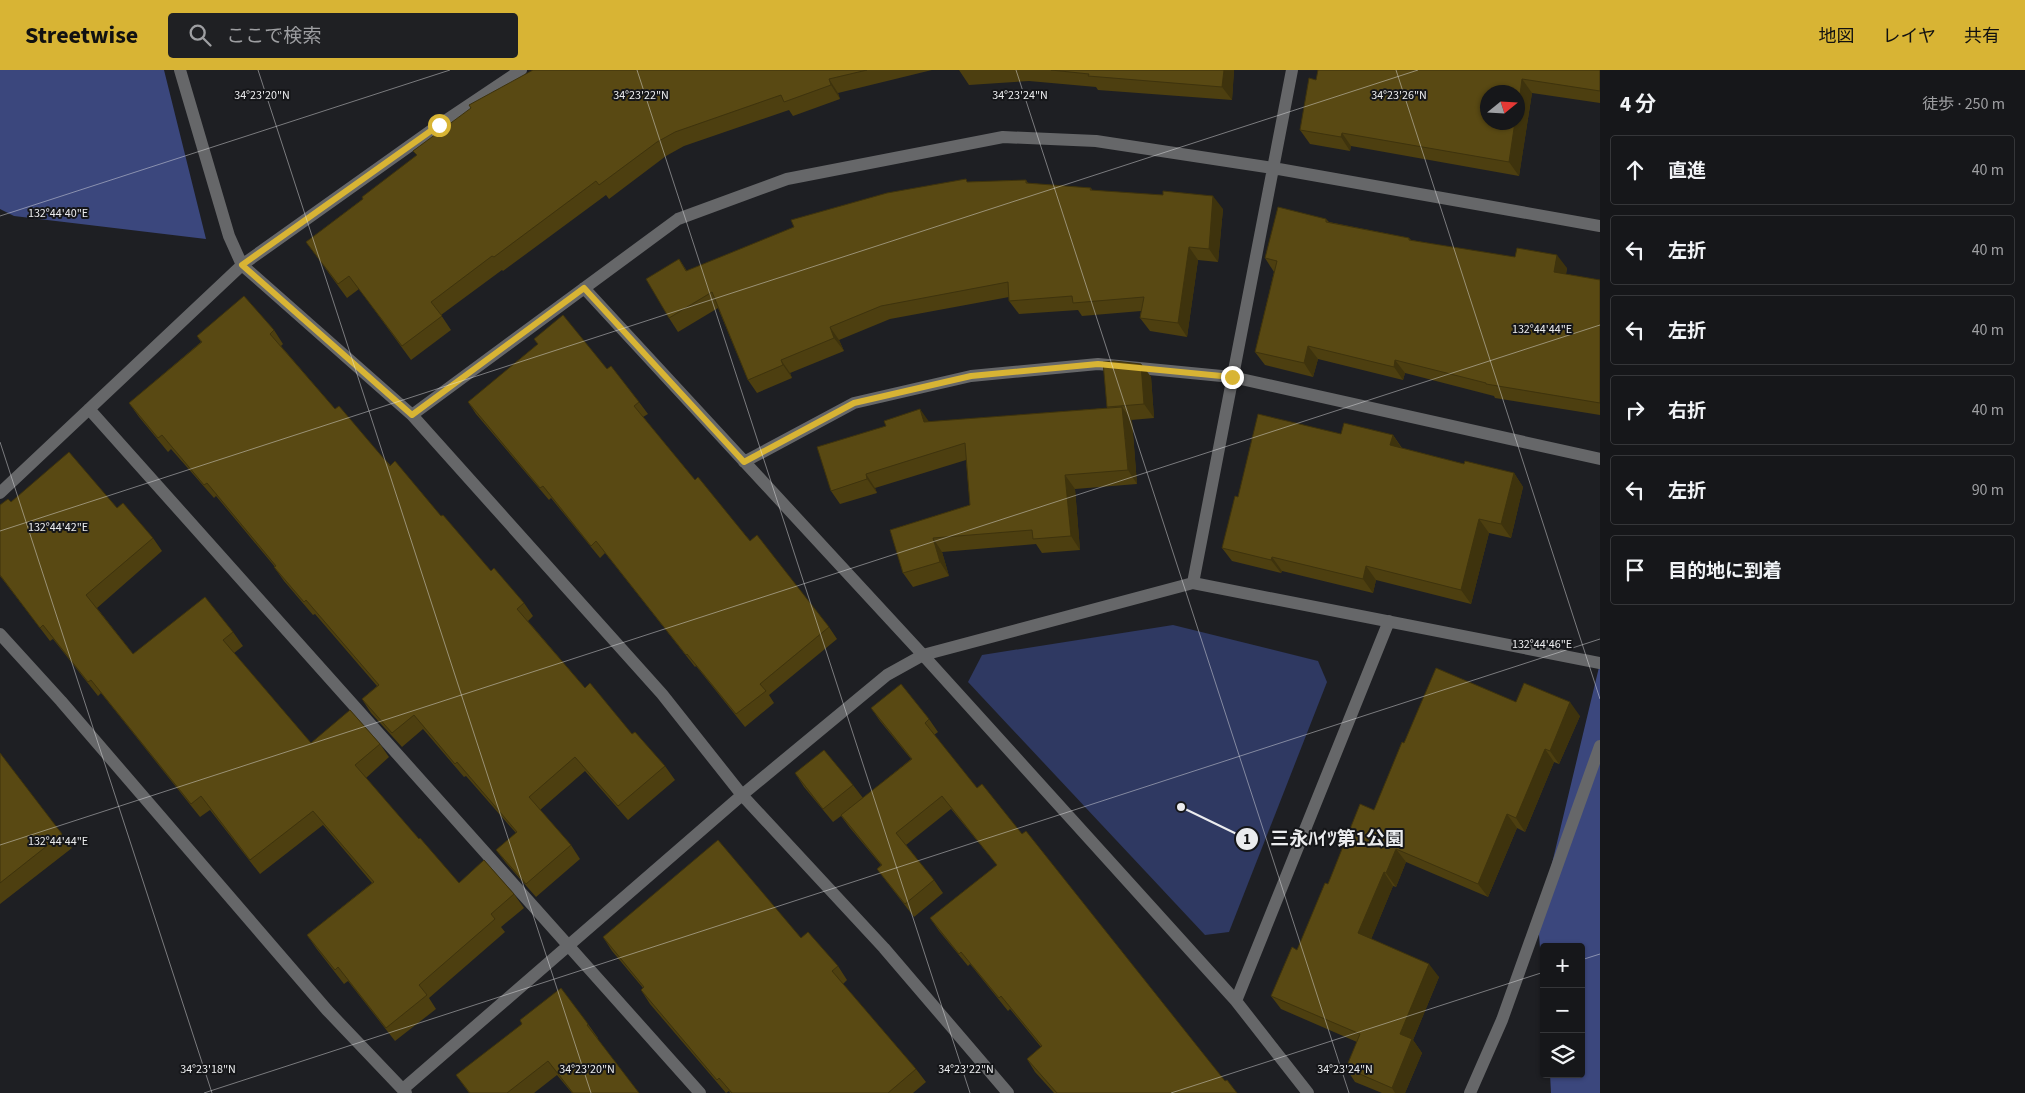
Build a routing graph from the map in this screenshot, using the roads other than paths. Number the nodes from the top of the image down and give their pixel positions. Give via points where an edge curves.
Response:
1 (180, 70) edge
2 (522, 70) edge
3 (1292, 70) edge
4 (1273, 168) junction
5 (1600, 226) edge
6 (242, 265) junction
7 (584, 288) junction
8 (1232, 377) junction
9 (89, 409) junction
10 (412, 415) junction
11 (1600, 459) edge
12 (744, 462) junction
13 (0, 493) edge
14 (1193, 583) junction
15 (1389, 621) junction
16 (0, 634) edge
17 (923, 655) junction
18 (1600, 663) edge
19 (1600, 746) edge
20 (742, 795) junction
21 (569, 945) junction
22 (1236, 1001) junction
23 (405, 1091) edge
24 (700, 1093) edge
25 (1008, 1093) edge
26 (1308, 1093) edge
27 (1470, 1093) edge

1 - 6 street via 229,236
2 - 6 street
3 - 4 street
4 - 5 street
4 - 7 street via 1096,140 1003,137 786,180 678,219
4 - 8 street
6 - 9 street
6 - 10 street
7 - 10 street
7 - 12 street
8 - 11 street
8 - 12 street via 1098,364 971,376 854,403
8 - 14 street
9 - 13 street
9 - 21 street
10 - 20 street via 662,694
12 - 17 street
14 - 15 street
14 - 17 street
15 - 18 street
15 - 22 street
16 - 23 street via 327,1010
17 - 20 street via 887,675
17 - 22 street
19 - 27 street via 1502,1020
20 - 21 street
20 - 25 street via 884,948
21 - 23 street
21 - 24 street
22 - 26 street

